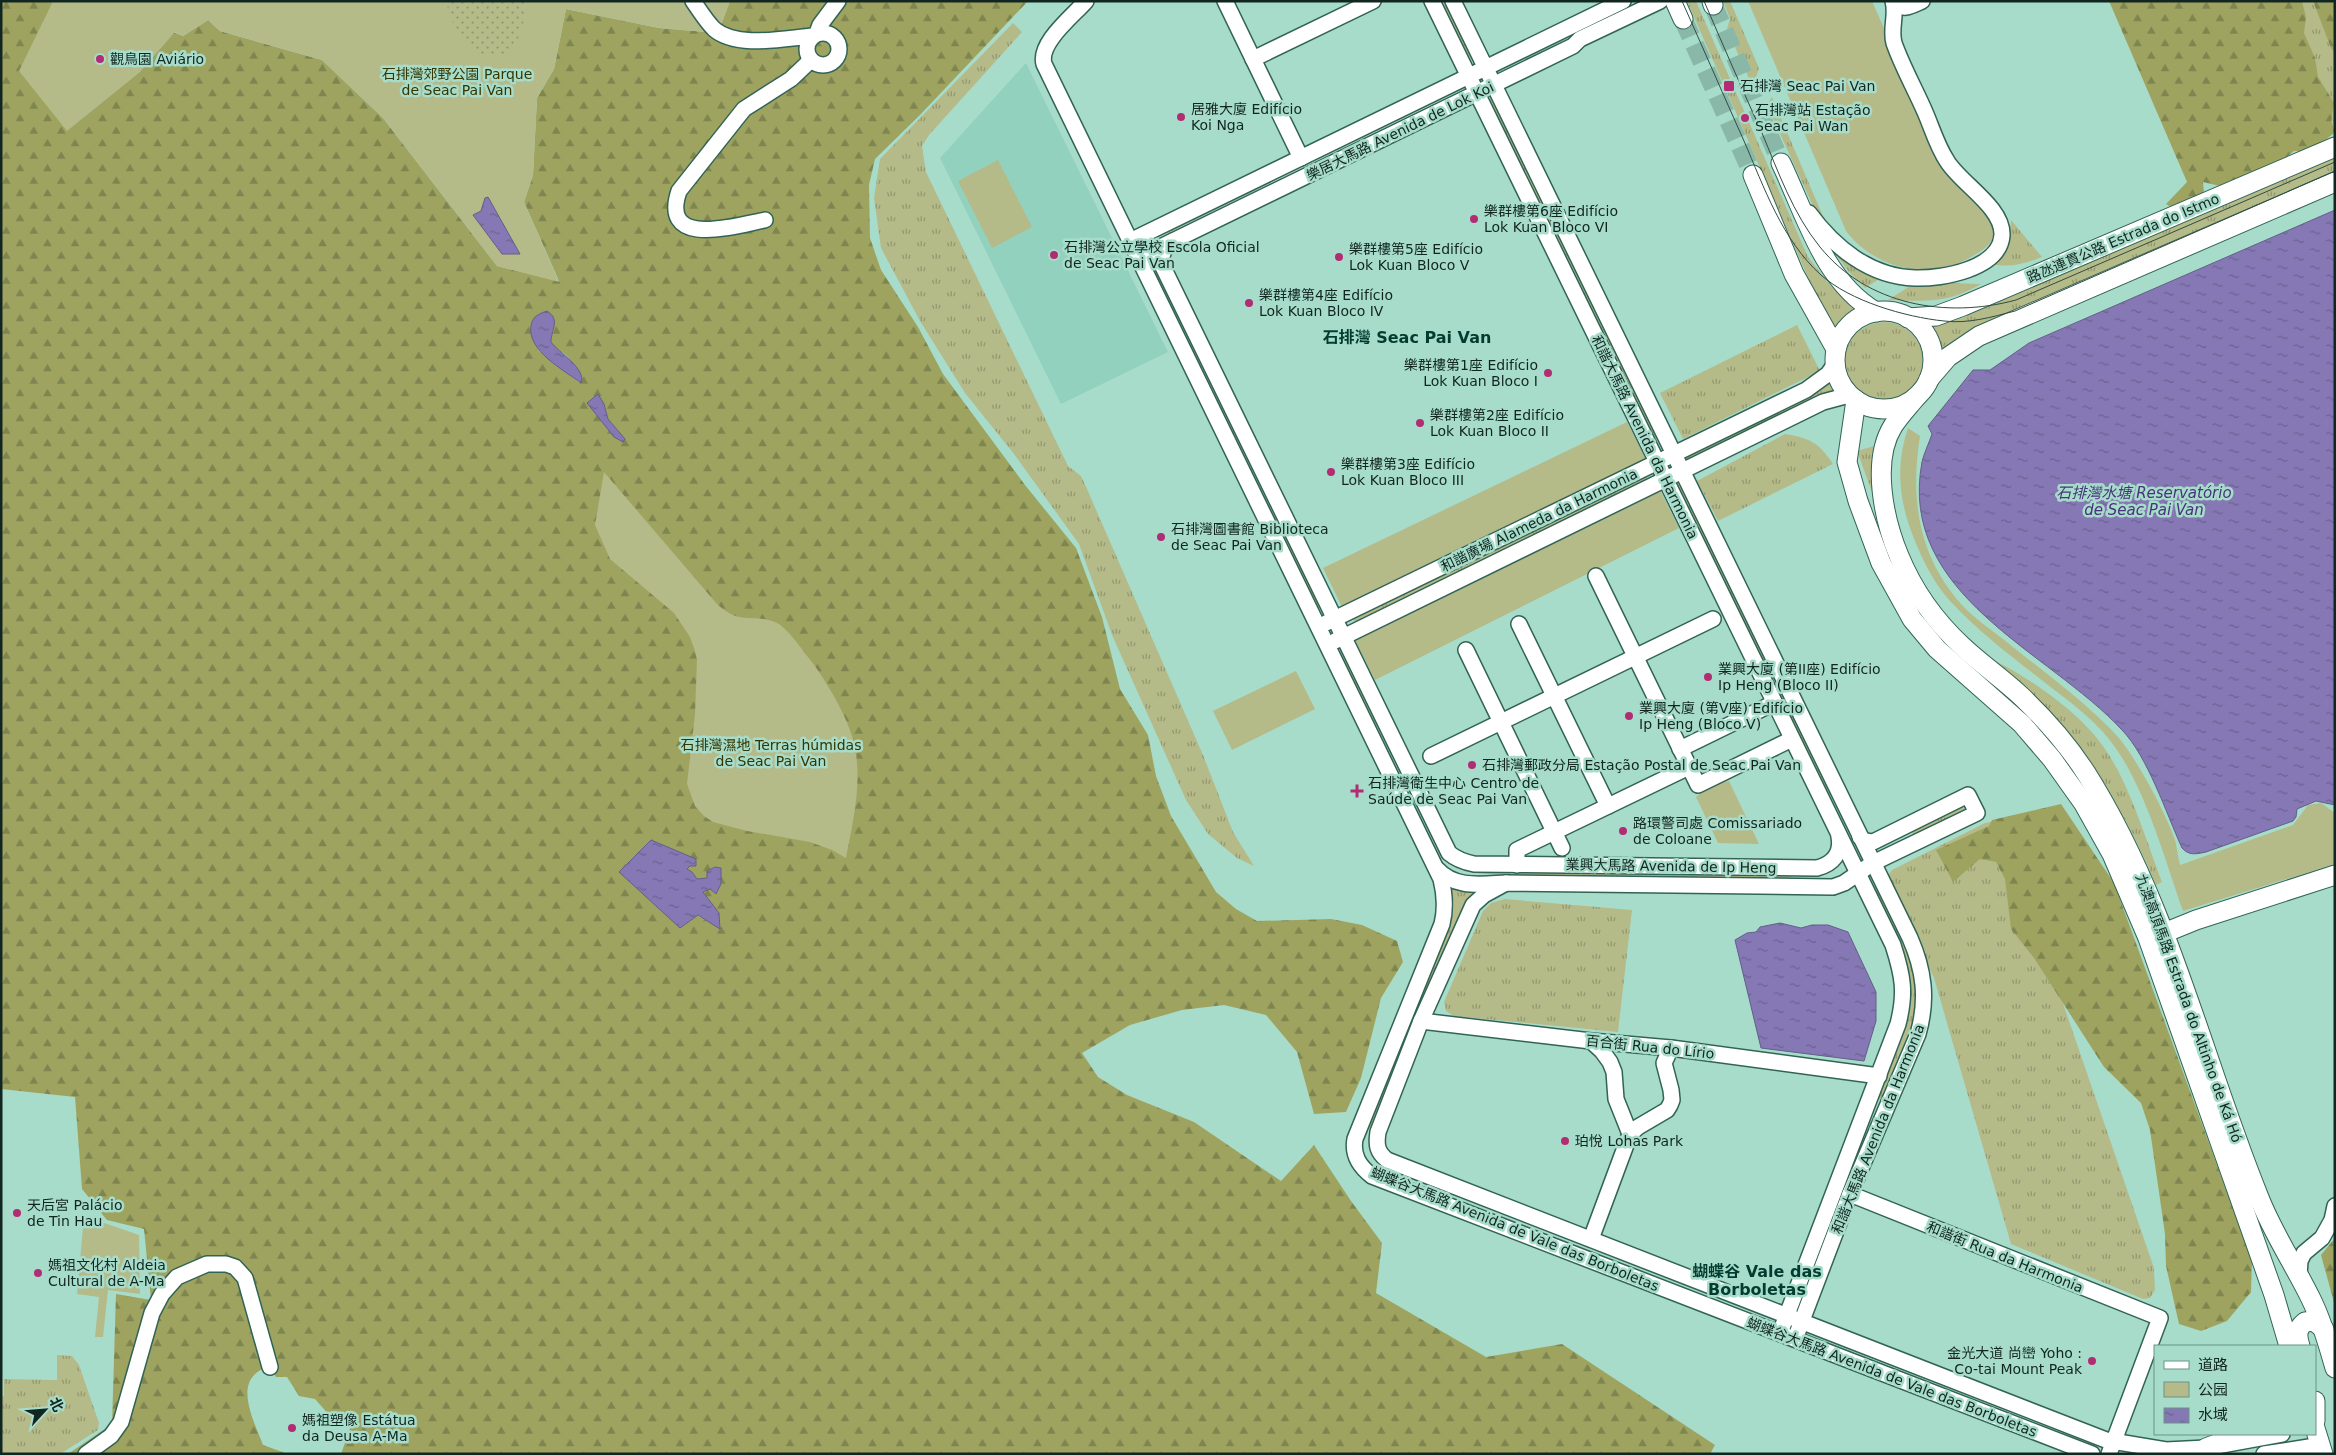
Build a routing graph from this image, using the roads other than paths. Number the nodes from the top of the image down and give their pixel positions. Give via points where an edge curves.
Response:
1 (693, 1) edge
2 (838, 1) edge
3 (1086, 1) edge
4 (1225, 1) edge
5 (1373, 1) edge
6 (1432, 1) edge
7 (1453, 1) edge
8 (1623, 1) edge
9 (1660, 1) edge
10 (1922, 1) edge
11 (1893, 2) edge
12 (815, 34) junction
13 (1253, 59) junction
14 (811, 60) junction
15 (1485, 68) junction
16 (1469, 76) junction
17 (1493, 85) junction
18 (1477, 93) junction
19 (2335, 147) edge
20 (1301, 158) junction
21 (1781, 163) tunnel mouth
22 (1753, 175) tunnel mouth
23 (2335, 182) edge
24 (1798, 198) junction
25 (765, 220) dead end
26 (1173, 241) junction
27 (1130, 242) junction
28 (1138, 258) junction
29 (1876, 312) junction
30 (1908, 318) junction
31 (1836, 357) junction
32 (1929, 379) junction
33 (1917, 396) junction
34 (1853, 398) junction
35 (1674, 454) junction
36 (1657, 462) junction
37 (1682, 471) junction
38 (1665, 479) junction
39 (1596, 576) dead end
40 (1335, 619) junction
41 (1713, 619) dead end
42 (1519, 624) dead end
43 (1318, 627) junction
44 (1343, 636) junction
45 (1327, 644) junction
46 (1466, 650) dead end
47 (1635, 657) junction
48 (1554, 696) junction
49 (1774, 703) junction
50 (1501, 722) junction
51 (1792, 739) junction
52 (1680, 749) junction
53 (1431, 756) dead end
54 (1689, 767) junction
55 (1608, 806) junction
56 (1837, 831) junction
57 (1554, 832) junction
58 (1860, 836) junction
59 (1562, 848) dead end
60 (1873, 863) junction
61 (1518, 865) junction
62 (1436, 868) junction
63 (1858, 874) junction
64 (2335, 875) edge
65 (1506, 883) junction
66 (1833, 887) junction
67 (1873, 906) junction
68 (2164, 933) junction
69 (1421, 1021) junction
70 (1591, 1041) junction
71 (1671, 1048) junction
72 (1879, 1076) junction
73 (1630, 1134) junction
74 (1850, 1194) junction
75 (2335, 1206) edge
76 (1591, 1239) junction
77 (2299, 1276) junction
78 (1787, 1316) junction
79 (1802, 1321) junction
80 (2324, 1329) junction
81 (1780, 1333) junction
82 (1796, 1339) junction
83 (2289, 1345) edge
84 (2300, 1345) edge
85 (270, 1367) dead end
86 (2335, 1368) edge
87 (2316, 1432) edge
88 (2240, 1435) edge
89 (2277, 1435) edge
90 (2111, 1448) edge
91 (2206, 1448) junction
92 (86, 1454) edge
93 (2092, 1454) edge
94 (2264, 1454) edge
95 (2321, 1454) edge

1 - 12 street via 715,30 729,38 745,41
2 - 12 street
3 - 27 street, 蝴蝶谷大馬路 Avenida de Vale das Borboletas via 1046,45 1043,61
4 - 13 street
5 - 13 street
6 - 16 street, 和諧大馬路 Avenida da Harmonia
7 - 15 street, 和諧大馬路 Avenida da Harmonia
8 - 15 street, 樂居大馬路 Avenida de Lok Koi
9 - 17 street, 樂居大馬路 Avenida de Lok Koi
10 - 11 street via 1907,8 1900,8
11 - 24 street via 1894,41 1946,161 2000,222 2001,245 1980,265 1955,273 1930,278 1899,276 1866,264 1838,247
12 - 14 street via 809,40 807,50
12 - 14 street via 828,33 836,39 838,54 827,64
13 - 20 street
14 - 25 street via 790,79 744,110 676,200 676,208 684,224 700,231
15 - 16 street, 樂居大馬路 Avenida de Lok Koi
15 - 17 street, 和諧大馬路 Avenida da Harmonia
16 - 18 street, 和諧大馬路 Avenida da Harmonia
16 - 20 street, 樂居大馬路 Avenida de Lok Koi
17 - 18 street, 樂居大馬路 Avenida de Lok Koi
17 - 35 street, 和諧大馬路 Avenida da Harmonia
18 - 26 street, 樂居大馬路 Avenida de Lok Koi
18 - 36 street, 和諧大馬路 Avenida da Harmonia
19 - 30 main road, 路氹連貫公路 Estrada do Istmo via 1963,306 1936,316
20 - 27 street, 樂居大馬路 Avenida de Lok Koi
21 - 24 main road
22 - 31 main road via 1794,274
23 - 32 main road via 1979,336 1948,357
24 - 29 main road via 1836,277 1864,305
26 - 28 street, 樂居大馬路 Avenida de Lok Koi
26 - 40 street via 1162,253 1163,267
27 - 28 street, 蝴蝶谷大馬路 Avenida de Vale das Borboletas
28 - 43 street, 蝴蝶谷大馬路 Avenida de Vale das Borboletas
29 - 30 main road via 1892,312
29 - 31 main road via 1864,315 1845,330
30 - 32 main road via 1919,327 1929,345 1932,365
31 - 34 main road via 1837,376
31 - 35 street, 和諧廣場 Alameda da Harmonia via 1828,374 1812,387
32 - 33 main road
33 - 34 main road via 1906,404 1881,409
33 - 68 main road, 九澳高頂馬路 Estrada do Altinho de Ká Hó via 1892,427 1885,447 1882,491 1886,517 1899,556 1918,593 1945,628 2021,697 2073,755 2127,846
34 - 37 street, 和諧廣場 Alameda da Harmonia via 1823,402
34 - 83 main road, 九澳高頂馬路 Estrada do Altinho de Ká Hó via 1847,462 1881,563 1912,619 1937,649 2022,724 2084,804 2112,854 2148,938
35 - 36 street, 和諧廣場 Alameda da Harmonia
35 - 37 street, 和諧大馬路 Avenida da Harmonia
36 - 38 street, 和諧大馬路 Avenida da Harmonia
36 - 40 street, 和諧廣場 Alameda da Harmonia
37 - 38 street, 和諧廣場 Alameda da Harmonia
37 - 58 street, 和諧大馬路 Avenida da Harmonia
38 - 44 street, 和諧廣場 Alameda da Harmonia
38 - 49 street, 和諧大馬路 Avenida da Harmonia
39 - 47 street
40 - 43 street, 和諧廣場 Alameda da Harmonia
40 - 44 street
41 - 47 street
42 - 48 street
43 - 45 street, 蝴蝶谷大馬路 Avenida de Vale das Borboletas
44 - 45 street, 和諧廣場 Alameda da Harmonia
44 - 61 street, 業興大馬路 Avenida de Ip Heng via 1449,852 1461,861 1474,864
45 - 62 street, 蝴蝶谷大馬路 Avenida de Vale das Borboletas
46 - 50 street
47 - 48 street
47 - 52 street
48 - 50 street
48 - 55 street
49 - 51 street, 和諧大馬路 Avenida da Harmonia
49 - 52 street
50 - 53 street
50 - 57 street
51 - 54 street via 1698,785
51 - 56 street, 和諧大馬路 Avenida da Harmonia
52 - 54 street
54 - 55 street
55 - 57 street
56 - 61 street, 業興大馬路 Avenida de Ip Heng via 1840,839 1837,855 1832,862 1817,868
56 - 63 street, 和諧大馬路 Avenida da Harmonia
57 - 59 street
57 - 61 street via 1517,850
58 - 60 street, 和諧大馬路 Avenida da Harmonia
58 - 60 street via 1873,842 1968,796 1977,813
60 - 63 street
60 - 74 street, 和諧大馬路 Avenida da Harmonia via 1910,938 1922,968 1925,990 1918,1034
62 - 65 street, 業興大馬路 Avenida de Ip Heng via 1461,883
62 - 81 street, 蝴蝶谷大馬路 Avenida de Vale das Borboletas via 1444,892 1445,913 1355,1139 1356,1157 1364,1169 1372,1176
63 - 66 street
63 - 67 street, 和諧大馬路 Avenida da Harmonia
64 - 68 main road
65 - 66 street, 業興大馬路 Avenida de Ip Heng
65 - 69 street, 蝴蝶谷大馬路 Avenida de Vale das Borboletas via 1473,905
66 - 67 street via 1856,893
67 - 72 street, 和諧大馬路 Avenida da Harmonia via 1896,954 1904,994 1898,1024
68 - 77 main road, 九澳高頂馬路 Estrada do Altinho de Ká Hó via 2258,1196
69 - 70 street, 百合街 Rua do Lírio
69 - 76 street, 蝴蝶谷大馬路 Avenida de Vale das Borboletas via 1378,1132 1376,1144 1379,1152 1388,1160
70 - 71 street, 百合街 Rua do Lírio
70 - 73 street via 1610,1062 1616,1099
71 - 72 street, 百合街 Rua do Lírio
71 - 73 street via 1664,1063 1672,1100 1667,1110
72 - 78 street, 和諧大馬路 Avenida da Harmonia
73 - 76 street
74 - 79 street, 和諧大馬路 Avenida da Harmonia
74 - 90 street, 和諧街 Rua da Harmonia via 2160,1318
75 - 77 street via 2322,1238 2304,1253
76 - 78 street, 蝴蝶谷大馬路 Avenida de Vale das Borboletas
77 - 80 main road, 九澳高頂馬路 Estrada do Altinho de Ká Hó
78 - 79 street, 蝴蝶谷大馬路 Avenida de Vale das Borboletas
78 - 81 street, 和諧大馬路 Avenida da Harmonia
79 - 82 street, 和諧大馬路 Avenida da Harmonia
79 - 90 street, 蝴蝶谷大馬路 Avenida de Vale das Borboletas via 2087,1434
80 - 84 main road via 2314,1321 2305,1322 2298,1330
80 - 86 main road, 九澳高頂馬路 Estrada do Altinho de Ká Hó
81 - 82 street, 蝴蝶谷大馬路 Avenida de Vale das Borboletas
82 - 93 street, 蝴蝶谷大馬路 Avenida de Vale das Borboletas
85 - 92 street via 241,1272 226,1264 207,1264 178,1277 162,1294 152,1313 122,1422 111,1436
87 - 95 main road
88 - 91 main road
89 - 91 street, 蝴蝶谷大馬路 Avenida de Vale das Borboletas
90 - 91 street, 蝴蝶谷大馬路 Avenida de Vale das Borboletas
94 - 95 street via 2309,1447

